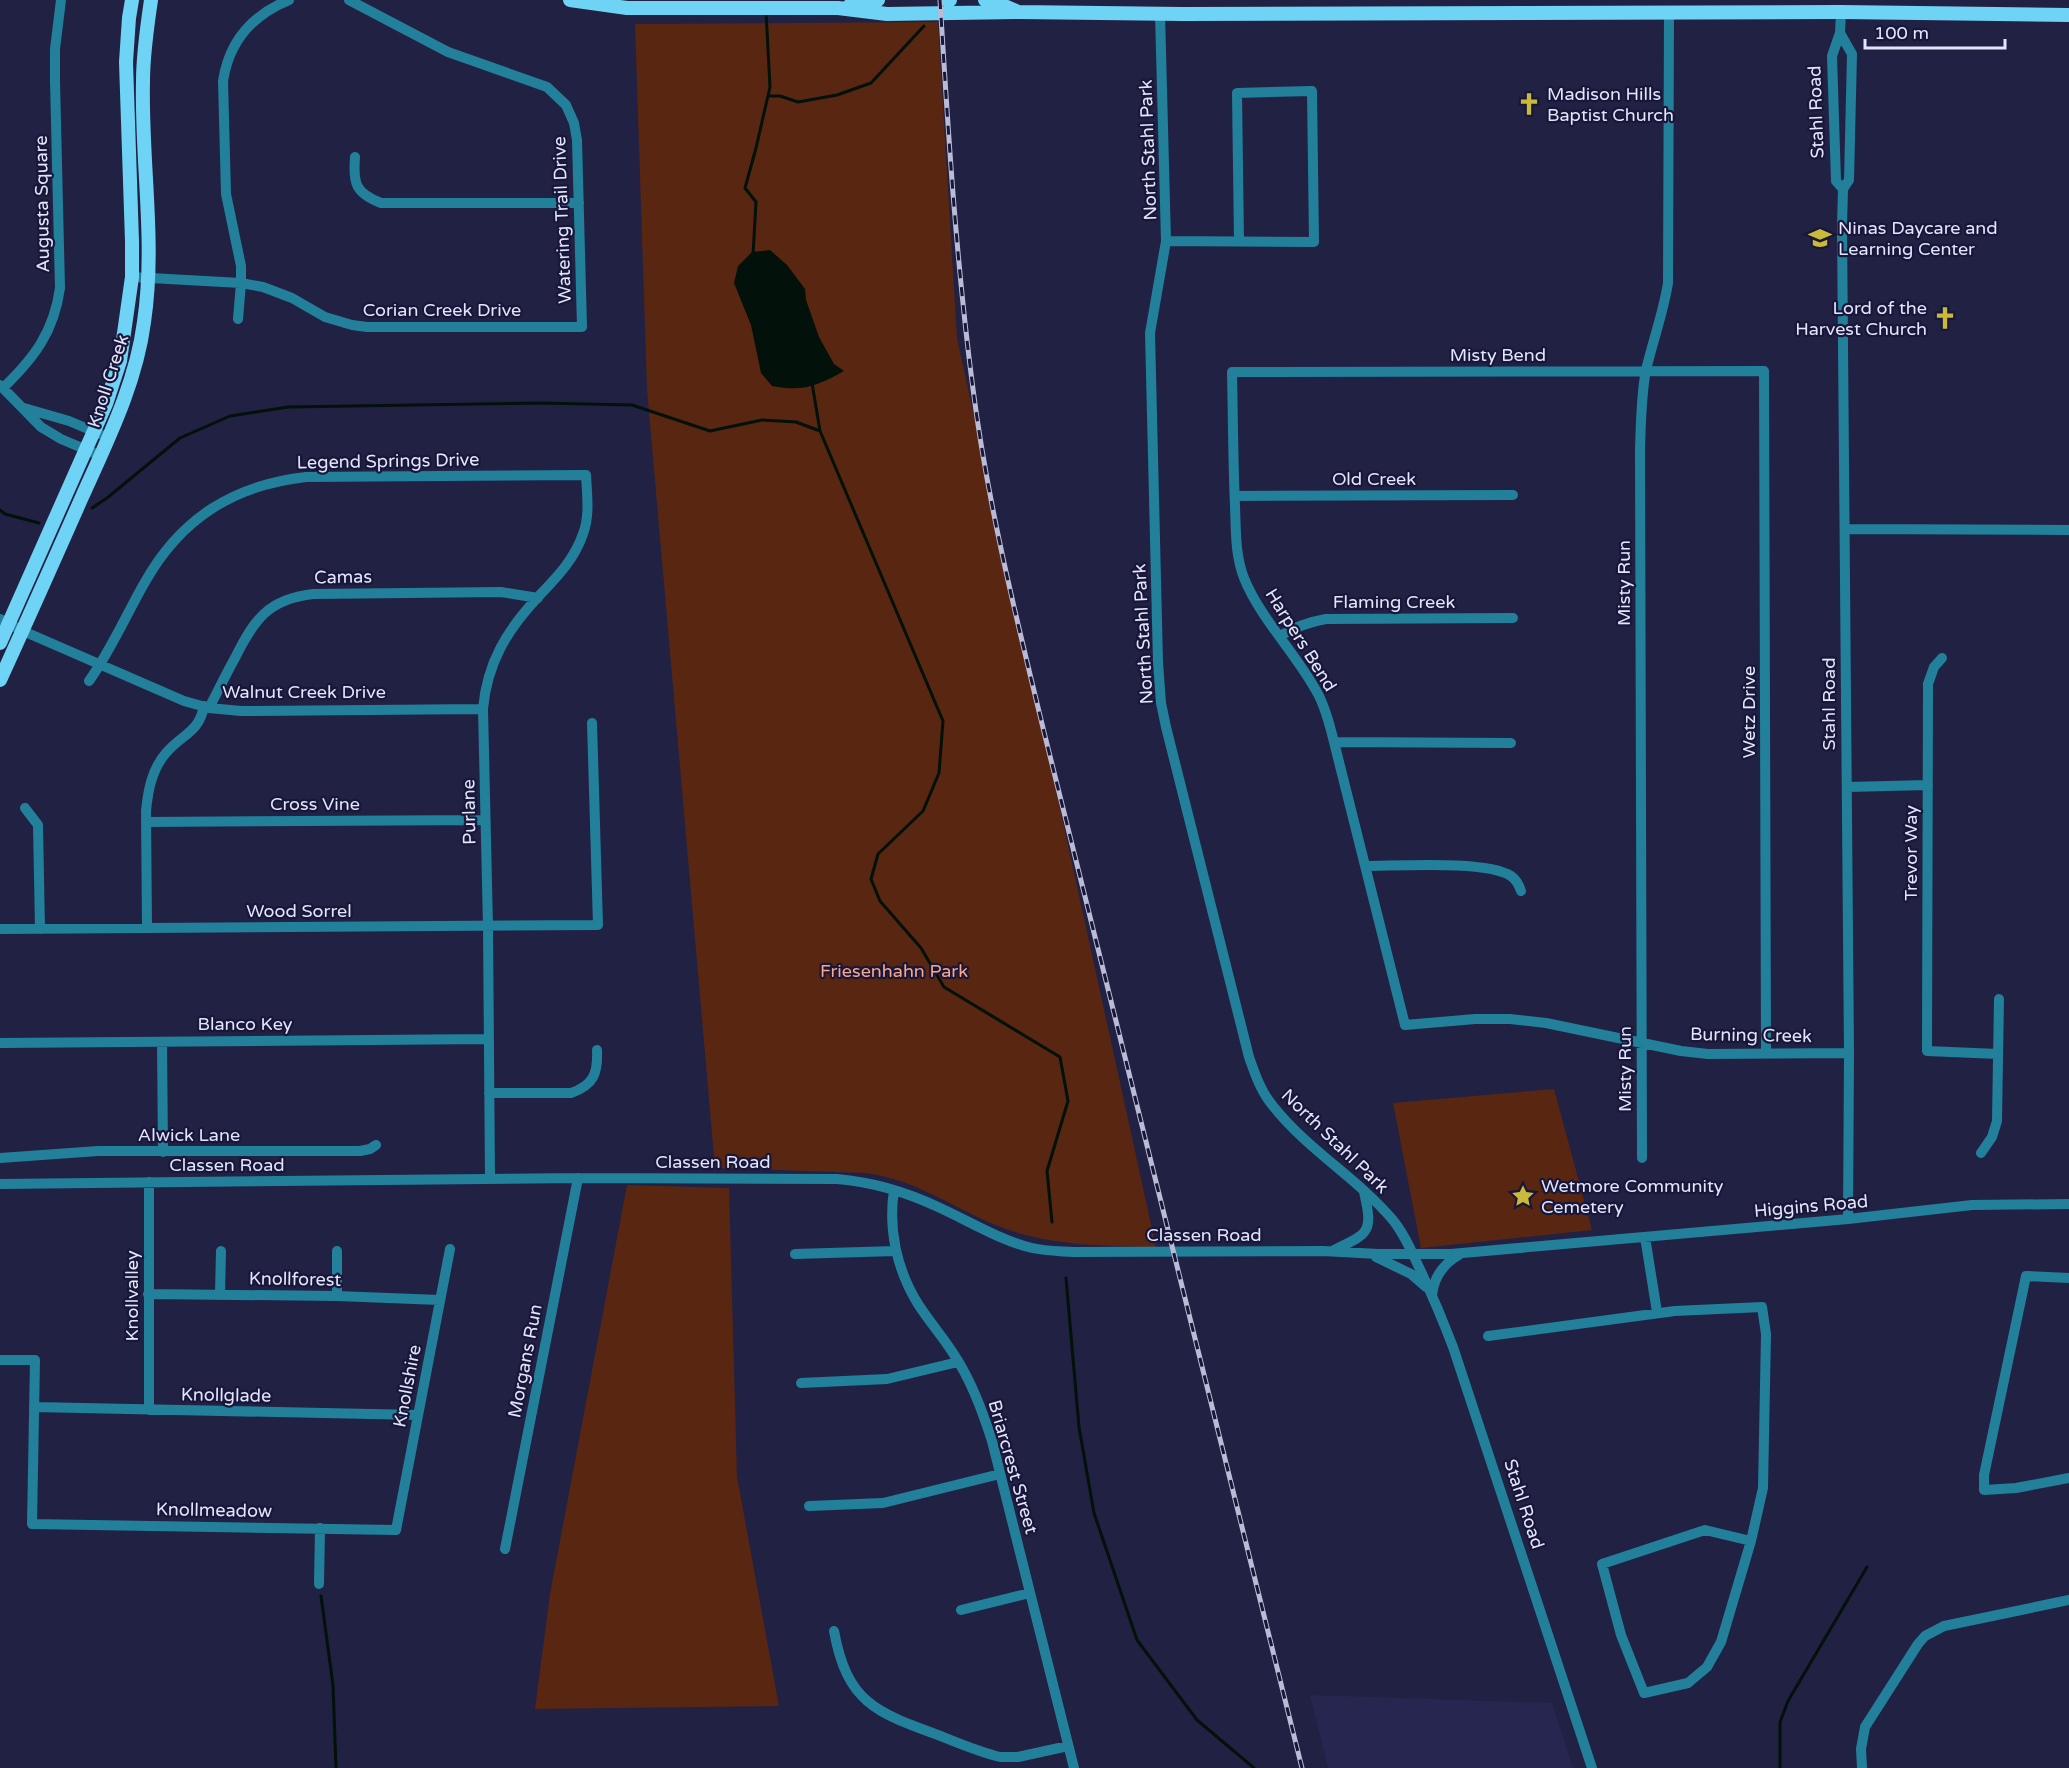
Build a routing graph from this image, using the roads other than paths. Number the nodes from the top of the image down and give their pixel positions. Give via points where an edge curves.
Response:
1 (60, 0) edge
2 (132, 0) edge
3 (151, 0) edge
4 (289, 0) edge
5 (349, 0) edge
6 (570, 0) edge
7 (878, 0) edge
8 (274, 3) edge
9 (949, 3) edge
10 (984, 6) edge
11 (1841, 6) edge
12 (838, 8) junction
13 (1669, 12) junction
14 (1160, 13) junction
15 (2069, 15) edge
16 (1840, 33) junction
17 (355, 157) dead end
18 (1843, 189) junction
19 (579, 203) junction
20 (1166, 241) junction
21 (1239, 241) junction
22 (132, 277) junction
23 (148, 278) junction
24 (241, 283) junction
25 (238, 319) dead end
26 (582, 327) joint
27 (1646, 370) junction
28 (1764, 371) joint
29 (1232, 372) joint
30 (1, 387) edge
31 (20, 407) junction
32 (58, 418) junction
33 (94, 432) junction
34 (51, 433) junction
35 (109, 438) junction
36 (86, 450) junction
37 (100, 456) junction
38 (586, 475) joint
39 (1513, 495) dead end
40 (1235, 496) junction
41 (1846, 529) junction
42 (2069, 530) edge
43 (538, 598) junction
44 (1513, 618) dead end
45 (4, 622) edge
46 (23, 631) junction
47 (1280, 636) junction
48 (0, 643) edge
49 (1942, 658) dead end
50 (100, 665) junction
51 (0, 680) edge
52 (89, 681) dead end
53 (207, 707) junction
54 (483, 709) junction
55 (592, 723) dead end
56 (1334, 742) junction
57 (1511, 743) dead end
58 (1928, 785) junction
59 (1847, 787) junction
60 (25, 808) dead end
61 (486, 820) junction
62 (146, 822) junction
63 (1365, 866) junction
64 (1521, 891) dead end
65 (488, 926) junction
66 (147, 928) junction
67 (0, 929) edge
68 (40, 929) junction
69 (1999, 999) dead end
70 (1405, 1025) joint
71 (489, 1039) junction
72 (162, 1042) junction
73 (1642, 1042) junction
74 (0, 1043) edge
75 (597, 1050) dead end
76 (1766, 1053) junction
77 (1849, 1053) junction
78 (1998, 1054) junction
79 (489, 1093) junction
80 (376, 1145) dead end
81 (163, 1152) junction
82 (1981, 1153) dead end
83 (0, 1158) edge
84 (1642, 1158) dead end
85 (578, 1178) junction
86 (490, 1179) junction
87 (149, 1182) junction
88 (0, 1184) edge
89 (894, 1190) junction
90 (1364, 1192) junction
91 (2069, 1204) edge
92 (1848, 1220) junction
93 (1646, 1237) junction
94 (450, 1249) dead end
95 (221, 1251) dead end
96 (337, 1251) dead end
97 (896, 1251) junction
98 (1331, 1251) junction
99 (1463, 1253) junction
100 (795, 1254) dead end
101 (1367, 1254) junction
102 (1413, 1254) junction
103 (2069, 1278) edge
104 (1431, 1293) junction
105 (148, 1294) junction
106 (220, 1294) junction
107 (337, 1296) junction
108 (440, 1300) junction
109 (1658, 1312) junction
110 (1488, 1336) dead end
111 (0, 1360) edge
112 (958, 1362) junction
113 (801, 1383) dead end
114 (34, 1407) junction
115 (149, 1410) junction
116 (418, 1415) junction
117 (1000, 1474) junction
118 (2069, 1478) edge
119 (809, 1506) dead end
120 (320, 1528) junction
121 (396, 1530) joint
122 (1751, 1541) junction
123 (506, 1549) dead end
124 (319, 1584) dead end
125 (1030, 1593) junction
126 (2069, 1600) edge
127 (961, 1610) dead end
128 (834, 1631) dead end
129 (1068, 1746) junction
130 (1074, 1768) edge
131 (1592, 1768) edge
132 (1862, 1768) edge

1 - 30 street, Augusta Square via 55,70 58,303 49,330 34,355
2 - 22 main road, Knoll Creek via 126,62
3 - 23 main road, Knoll Creek via 142,83
4 - 8 street
5 - 19 street, Watering Trail Drive via 448,52 534,81 557,95 574,123
6 - 12 main road via 627,8
7 - 12 main road
8 - 24 street via 241,35 227,62 223,81 226,194
9 - 10 main road
9 - 12 main road via 933,14
10 - 14 main road via 993,13
11 - 13 main road
11 - 15 main road
11 - 16 street, Stahl Road
13 - 14 main road
13 - 27 street, Misty Run via 1668,283
14 - 20 street, North Stahl Park
16 - 18 street, Stahl Road via 1832,56 1836,182
16 - 18 street, Stahl Road via 1852,54 1849,180
17 - 19 street via 357,188 381,203
18 - 41 street, Stahl Road
19 - 26 street, Watering Trail Drive
20 - 21 street
20 - 90 street, North Stahl Park via 1150,333 1161,703 1257,1080 1272,1106
21 - 21 street via 1314,242 1312,91 1237,93
22 - 23 street, Corian Creek Drive
22 - 33 main road, Knoll Creek via 120,361
23 - 24 street, Corian Creek Drive
23 - 35 main road, Knoll Creek via 138,360
24 - 25 street
24 - 26 street, Corian Creek Drive via 278,292 339,322 367,327
27 - 28 street, Misty Bend
27 - 29 street, Misty Bend
27 - 73 street, Misty Run via 1640,449
28 - 76 street, Wetz Drive
29 - 40 street, Harpers Bend
30 - 31 street
31 - 32 street
31 - 34 street
32 - 33 street
32 - 34 street
33 - 35 street
33 - 36 main road, Knoll Creek
34 - 36 street
35 - 37 main road, Knoll Creek
36 - 37 street
36 - 45 main road, Knoll Creek
37 - 46 main road, Knoll Creek
38 - 43 street, Purlane via 584,532 561,574
38 - 50 street, Legend Springs Drive via 306,477 248,490 196,519 168,546
39 - 40 street, Old Creek
40 - 47 street, Harpers Bend via 1237,552 1244,578
41 - 42 street
41 - 59 street, Stahl Road
43 - 53 street, Camas via 501,592 313,594 290,598 257,619
43 - 54 street, Purlane via 498,649 487,679
44 - 47 street, Flaming Creek via 1326,619 1309,621
45 - 46 street, Walnut Creek Drive
45 - 48 main road, Knoll Creek
46 - 50 street, Walnut Creek Drive
46 - 51 main road, Knoll Creek
47 - 56 street, Harpers Bend via 1317,692
49 - 58 street, Trevor Way via 1928,684
50 - 52 street, Legend Springs Drive
50 - 53 street, Walnut Creek Drive via 168,695
53 - 54 street, Walnut Creek Drive via 241,711
53 - 62 street, Camas via 201,722 166,753 153,775
54 - 61 street, Purlane
55 - 65 street, Wood Sorrel via 598,925
56 - 57 street
56 - 63 street, Harpers Bend
58 - 59 street
58 - 78 street, Trevor Way via 1927,1051
59 - 77 street, Stahl Road
60 - 68 street via 39,825
61 - 62 street, Cross Vine
61 - 65 street, Purlane
62 - 66 street, Camas
63 - 64 street via 1486,868 1512,876
63 - 70 street, Harpers Bend
65 - 66 street, Wood Sorrel
65 - 71 street, Purlane
66 - 68 street, Wood Sorrel
67 - 68 street, Wood Sorrel
69 - 78 street
70 - 73 street, Burning Creek via 1510,1019
71 - 72 street, Blanco Key
71 - 79 street, Purlane
72 - 74 street, Blanco Key
72 - 81 street
73 - 76 street, Burning Creek via 1708,1054
73 - 84 street, Misty Run
75 - 79 street via 595,1075 582,1089 571,1093
76 - 77 street, Burning Creek
77 - 92 street, Stahl Road
78 - 82 street via 1996,1121 1992,1137
79 - 86 street, Purlane
80 - 81 street, Alwick Lane via 360,1151
81 - 83 street, Alwick Lane
85 - 86 street, Classen Road
85 - 89 street, Classen Road via 837,1179
85 - 123 street, Morgans Run
86 - 87 street, Classen Road
87 - 88 street, Classen Road
87 - 105 street, Knollvalley
89 - 97 street, Briarcrest Street via 891,1226
89 - 98 street, Classen Road via 1033,1248 1073,1252
90 - 98 street via 1370,1218 1367,1228 1357,1240
90 - 102 street, North Stahl Park via 1392,1220
91 - 92 street, Higgins Road via 1972,1205
92 - 93 street, Higgins Road
93 - 99 street, Higgins Road
93 - 109 street
94 - 108 street, Knollshire
95 - 106 street
96 - 107 street
97 - 100 street
97 - 112 street, Briarcrest Street via 918,1304
98 - 101 street, Classen Road
99 - 102 street, Higgins Road
99 - 104 street via 1440,1271
101 - 102 street, Classen Road
101 - 104 street via 1411,1274
102 - 104 street, Stahl Road
103 - 118 street via 2026,1276 1984,1490
104 - 131 street, Stahl Road via 1453,1347
105 - 106 street, Knollforest
105 - 115 street, Knollvalley
106 - 107 street, Knollforest
107 - 108 street, Knollforest
108 - 116 street, Knollshire
109 - 110 street
109 - 122 street via 1762,1307 1766,1334 1763,1488
111 - 114 street via 35,1360
112 - 113 street via 887,1379
112 - 117 street, Briarcrest Street via 982,1411
114 - 115 street, Knollglade
114 - 120 street, Knollmeadow via 32,1524
115 - 116 street, Knollglade
116 - 121 street, Knollshire
117 - 119 street via 883,1503
117 - 125 street, Briarcrest Street
120 - 121 street, Knollmeadow
120 - 124 street
122 - 122 street via 1721,1642 1707,1667 1688,1683 1644,1693 1602,1564 1705,1530
125 - 127 street
125 - 129 street, Briarcrest Street
126 - 132 street via 1944,1626 1925,1635 1865,1727
128 - 129 street via 842,1666 852,1683 864,1699 889,1716 1000,1756 1018,1757
129 - 130 street, Briarcrest Street

